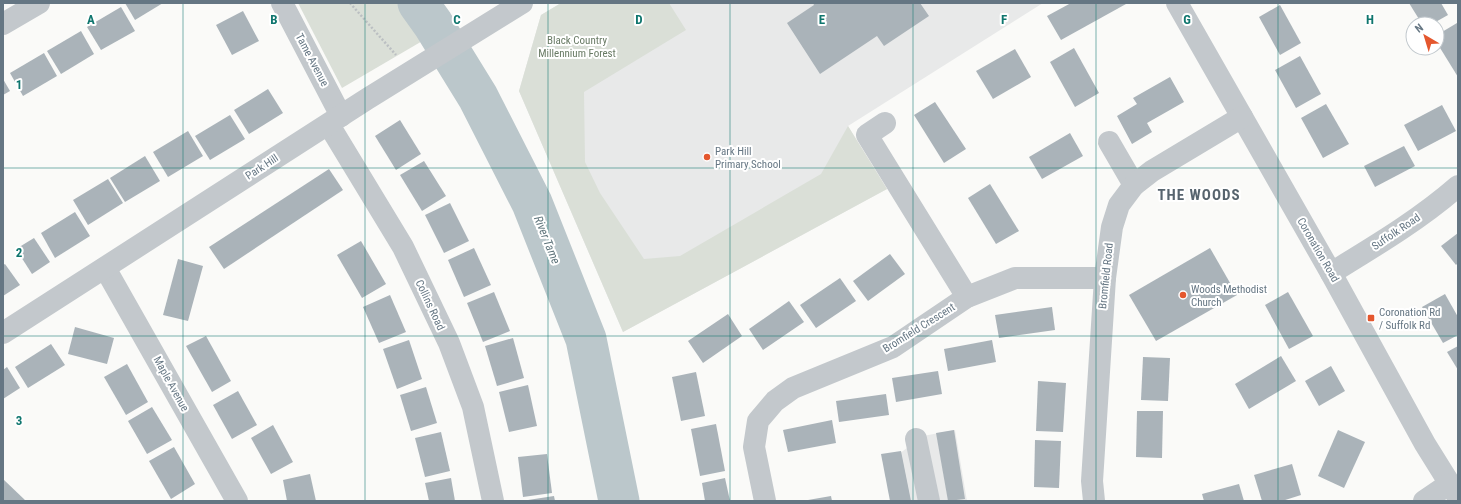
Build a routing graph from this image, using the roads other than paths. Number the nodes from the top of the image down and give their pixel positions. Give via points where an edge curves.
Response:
1 (39, 3) edge
2 (282, 3) edge
3 (522, 3) edge
4 (1177, 3) edge
5 (3, 24) edge
6 (1242, 117) junction
7 (335, 120) junction
8 (885, 124) dead end
9 (1108, 142) dead end
10 (1134, 184) junction
11 (1458, 186) edge
12 (106, 268) junction
13 (1331, 273) junction
14 (1105, 278) junction
15 (967, 297) junction
16 (3, 333) edge
17 (916, 439) dead end
18 (1454, 490) edge
19 (237, 501) edge
20 (493, 501) edge
21 (765, 501) edge
22 (929, 501) edge
23 (1094, 501) edge
24 (1424, 501) edge

1 - 5 street
2 - 7 street, Tame Avenue
3 - 7 street, Park Hill
4 - 6 street, Coronation Road
6 - 10 street, Bromfield Road
6 - 13 street, Coronation Road
7 - 12 street, Park Hill
7 - 20 street, Collins Road via 403,247 449,343 473,407
8 - 15 street via 867,135
9 - 10 street
10 - 14 street, Bromfield Road via 1119,205 1112,227
11 - 13 street, Suffolk Road via 1394,235
12 - 16 street, Park Hill
12 - 19 street, Maple Avenue
13 - 18 street, Coronation Road
14 - 15 street, Bromfield Crescent via 1015,278
14 - 23 street, Bromfield Road via 1092,481
15 - 21 street, Bromfield Crescent via 893,347 793,388 775,401 758,421 754,447
17 - 22 street
18 - 24 street

